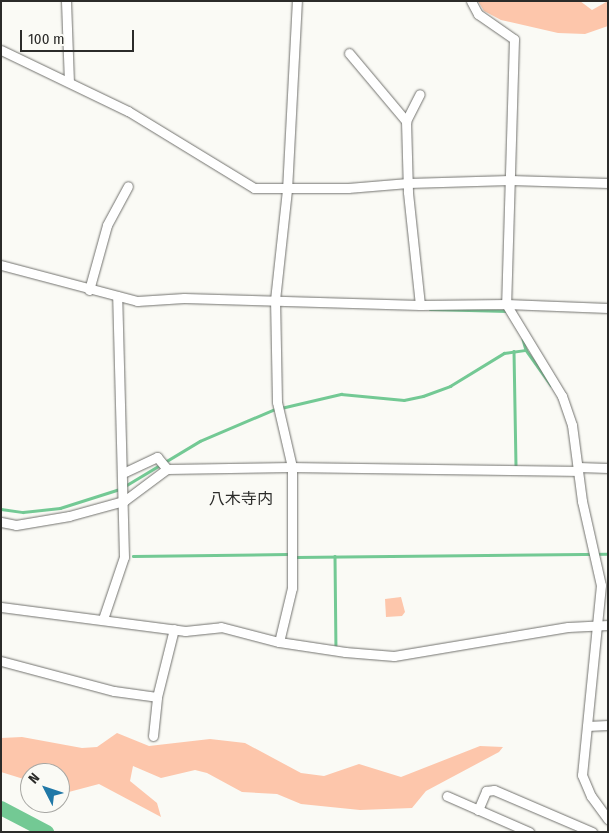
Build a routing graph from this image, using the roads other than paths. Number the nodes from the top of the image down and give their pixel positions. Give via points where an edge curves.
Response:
1 (66, 1) edge
2 (297, 1) edge
3 (471, 1) edge
4 (1, 50) edge
5 (349, 53) dead end
6 (69, 80) junction
7 (420, 94) dead end
8 (406, 120) junction
9 (510, 180) junction
10 (408, 183) junction
11 (608, 183) edge
12 (128, 186) dead end
13 (287, 190) junction
14 (1, 265) edge
15 (90, 290) junction
16 (117, 296) junction
17 (275, 300) junction
18 (506, 304) junction
19 (420, 305) junction
20 (608, 308) edge
21 (292, 467) junction
22 (608, 468) edge
23 (167, 469) junction
24 (578, 469) junction
25 (123, 475) junction
26 (124, 499) junction
27 (1, 522) edge
28 (1, 607) edge
29 (103, 619) junction
30 (604, 625) edge
31 (174, 629) junction
32 (279, 642) junction
33 (1, 660) edge
34 (157, 697) junction
35 (587, 726) junction
36 (608, 726) edge
37 (153, 736) dead end
38 (447, 796) dead end
39 (478, 810) junction
40 (608, 818) edge
41 (529, 832) edge
42 (592, 832) edge

1 - 6 street
2 - 13 street
3 - 9 street via 478,14 514,39
4 - 6 street
5 - 8 street
6 - 13 street via 154,126 254,188
7 - 8 street
8 - 10 street
9 - 10 street
9 - 11 street
9 - 18 street
10 - 13 street via 368,188
10 - 19 street
12 - 15 street via 107,225
13 - 17 street
14 - 15 street
15 - 16 street
16 - 17 street via 137,300
16 - 25 street
17 - 19 street
17 - 21 street via 277,402
18 - 19 street
18 - 20 street
18 - 24 street via 570,414
21 - 23 street
21 - 24 street
21 - 32 street via 292,588
22 - 24 street
23 - 25 street via 156,457
23 - 26 street
24 - 30 street via 601,585
25 - 26 street
26 - 27 street via 69,516 16,524
26 - 29 street via 124,557
28 - 29 street
29 - 31 street
30 - 32 street via 394,656
30 - 35 street
31 - 32 street via 221,627
31 - 34 street
33 - 34 street via 114,691
34 - 37 street
35 - 36 street
35 - 40 street via 582,775 591,796
38 - 39 street
39 - 41 street
39 - 42 street via 486,791 494,790

